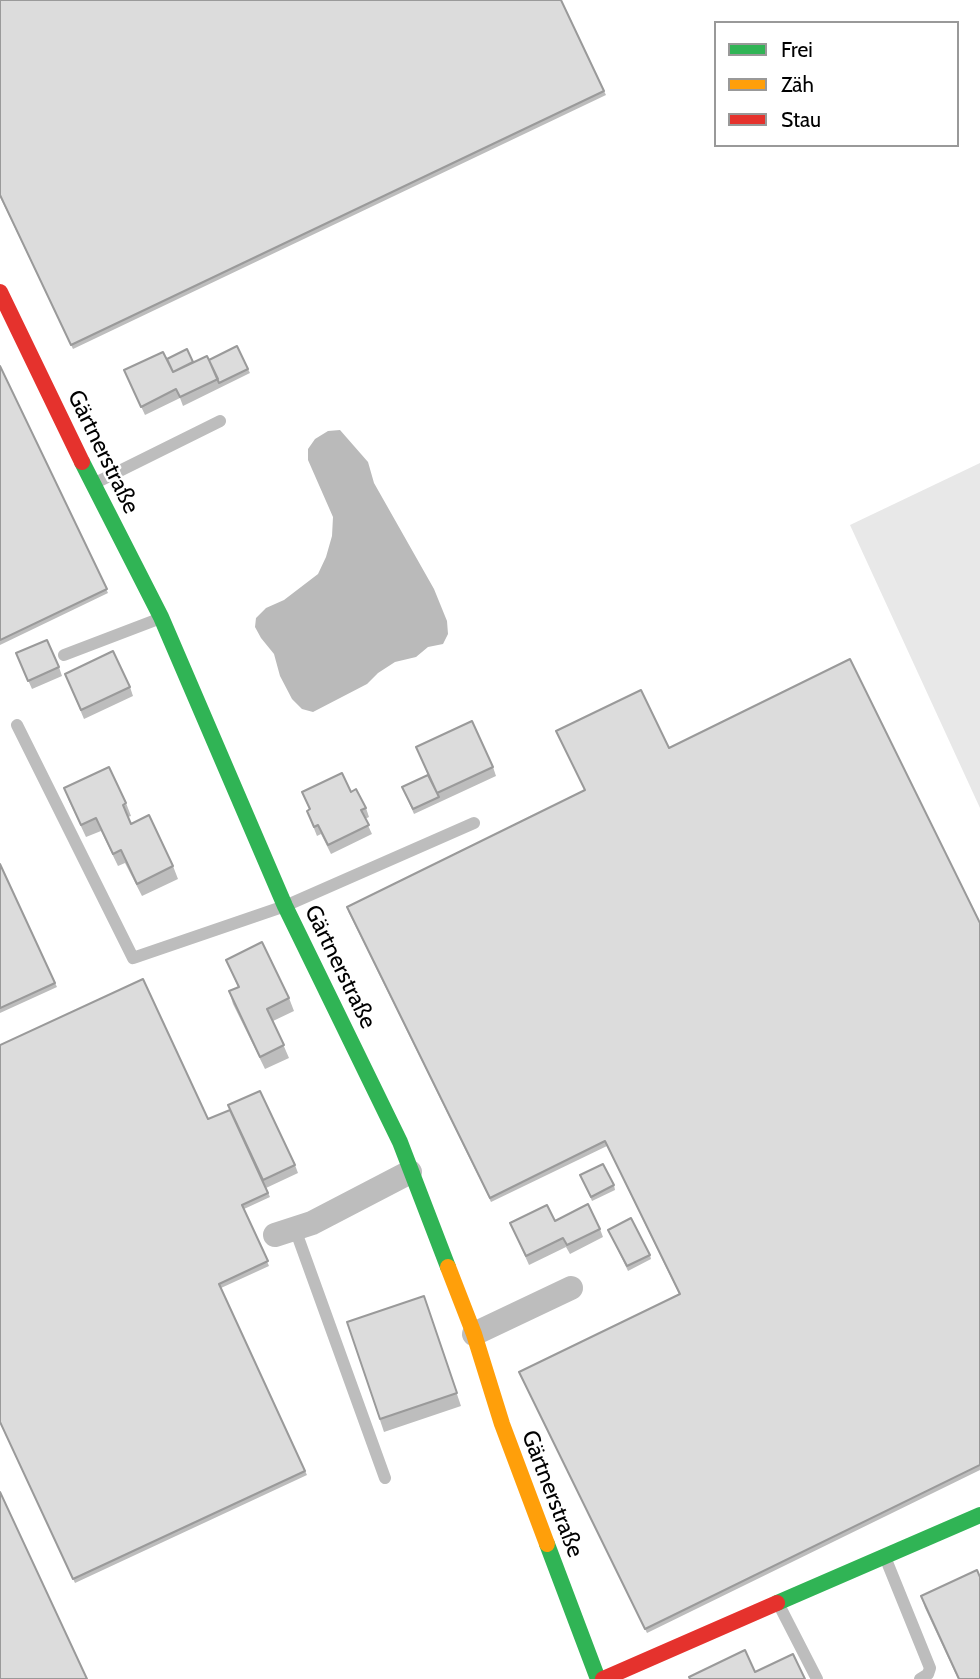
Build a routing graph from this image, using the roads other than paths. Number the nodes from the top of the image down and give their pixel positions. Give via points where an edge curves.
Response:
1 (0, 292) edge
2 (220, 421) dead end
3 (93, 484) junction
4 (161, 617) junction
5 (64, 655) dead end
6 (17, 725) dead end
7 (474, 823) dead end
8 (285, 906) junction
9 (410, 1172) junction
10 (285, 1232) joint
11 (571, 1288) dead end
12 (474, 1335) junction
13 (385, 1478) dead end
14 (980, 1515) edge
15 (884, 1557) junction
16 (778, 1602) junction
17 (601, 1679) edge
18 (817, 1679) edge
19 (920, 1679) edge

1 - 3 street, Gärtnerstraße
2 - 3 lane
3 - 4 street, Gärtnerstraße
4 - 5 lane
4 - 8 street, Gärtnerstraße
6 - 8 lane via 133,958
7 - 8 lane
8 - 9 street, Gärtnerstraße via 400,1142
9 - 10 street via 312,1223
9 - 12 street, Gärtnerstraße
10 - 13 lane
11 - 12 street
12 - 17 street, Gärtnerstraße via 502,1424
14 - 15 street
15 - 16 street
15 - 19 lane via 930,1668
16 - 17 street
16 - 18 lane

